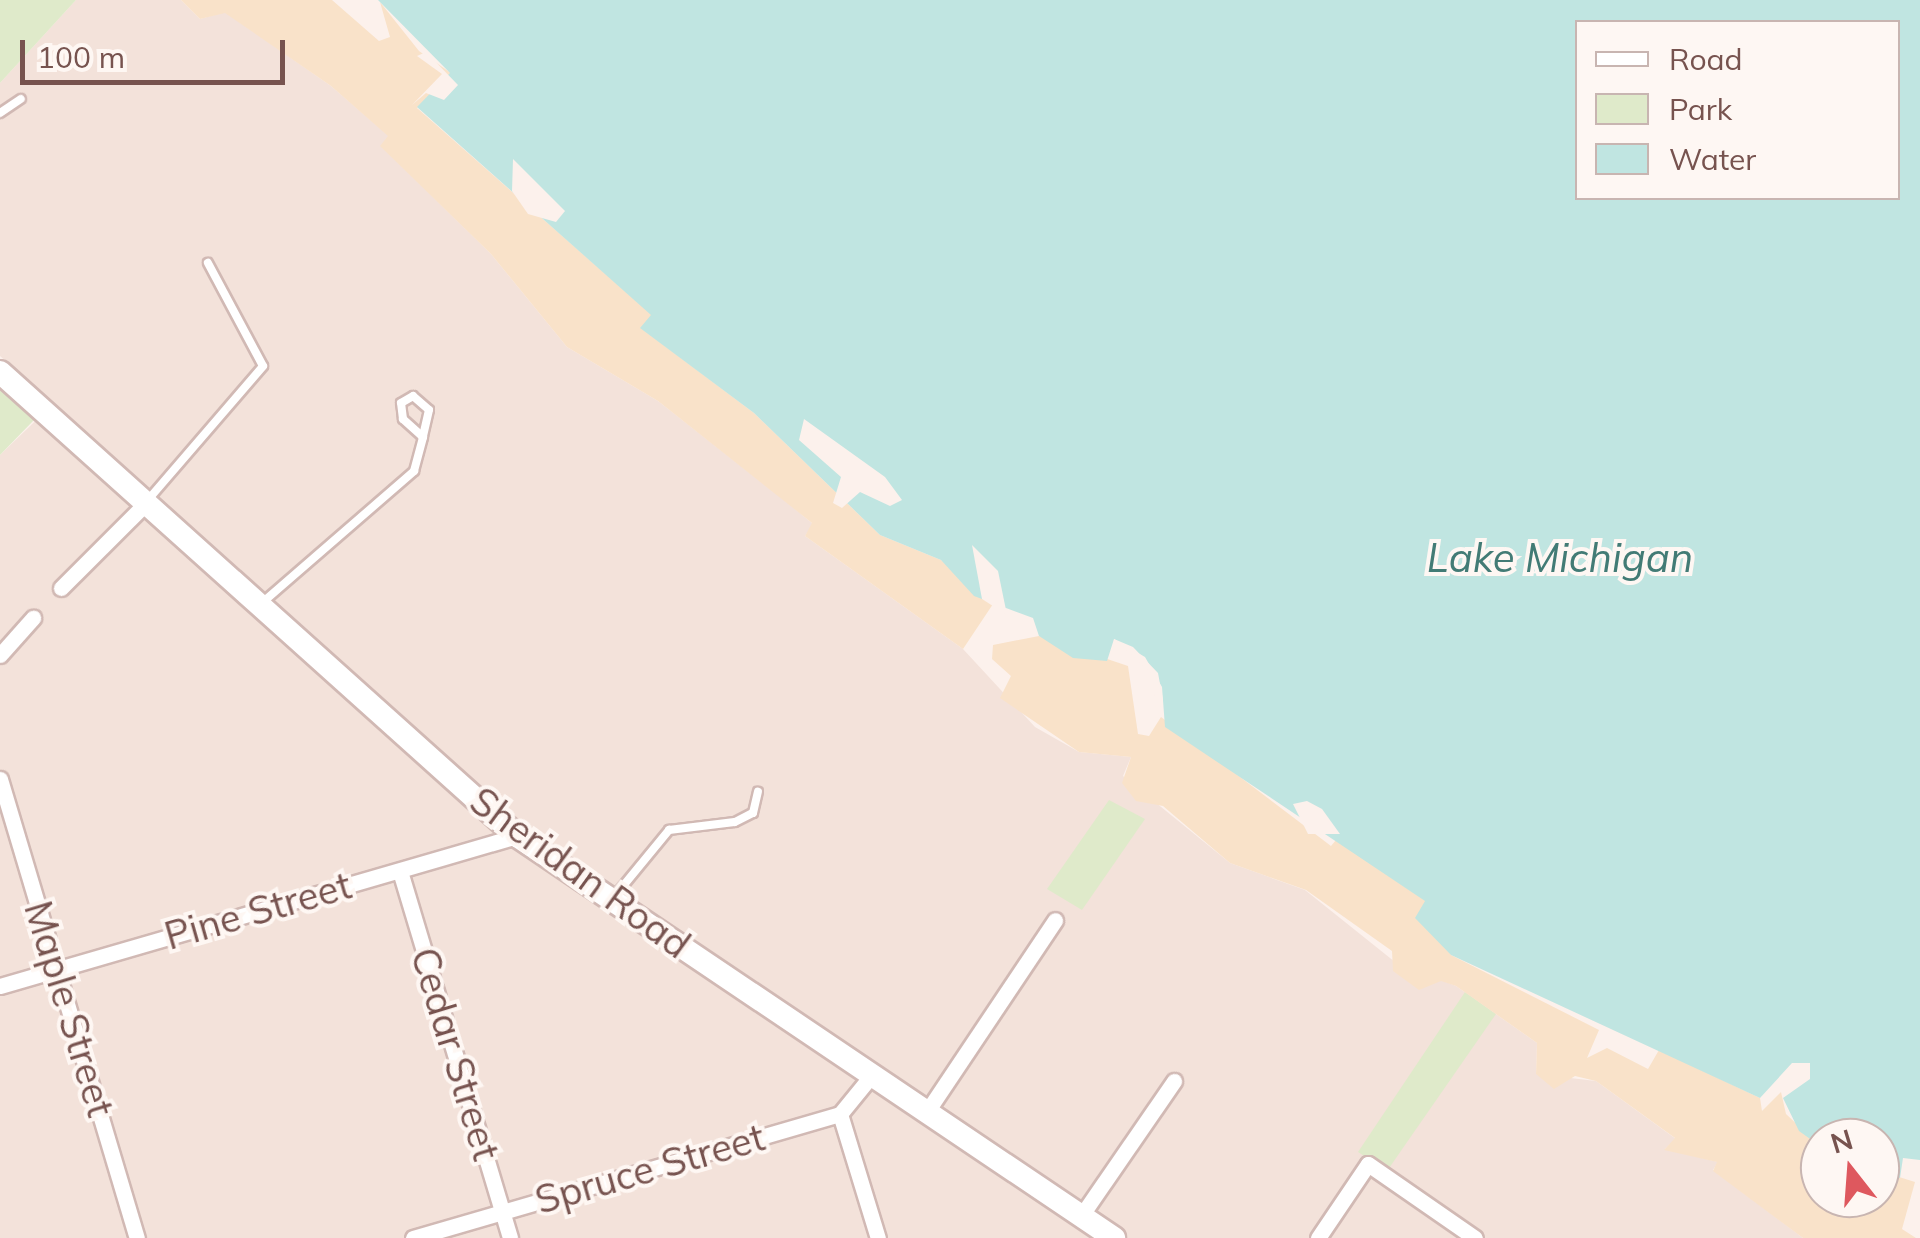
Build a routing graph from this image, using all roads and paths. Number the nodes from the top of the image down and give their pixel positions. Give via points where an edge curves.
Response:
1 (21, 99) dead end
2 (0, 113) edge
3 (208, 263) dead end
4 (0, 372) edge
5 (424, 437) junction
6 (146, 503) junction
7 (61, 588) dead end
8 (259, 605) junction
9 (33, 618) dead end
10 (0, 655) edge
11 (0, 780) edge
12 (758, 792) dead end
13 (517, 836) junction
14 (400, 871) junction
15 (611, 901) junction
16 (1055, 920) dead end
17 (57, 969) junction
18 (0, 986) edge
19 (871, 1076) junction
20 (1174, 1081) dead end
21 (926, 1112) junction
22 (840, 1114) junction
23 (503, 1212) junction
24 (1082, 1216) junction
25 (137, 1238) edge
26 (413, 1238) edge
27 (510, 1238) edge
28 (878, 1238) edge
29 (1114, 1238) edge
30 (1318, 1238) edge
31 (1476, 1238) edge

1 - 2 lane
3 - 6 lane via 263,366
4 - 6 street, Sheridan Road
5 - 5 lane via 403,419 400,403 414,396 428,410
5 - 8 lane via 421,461 379,508
6 - 7 street
6 - 8 street, Sheridan Road
8 - 13 street, Sheridan Road
9 - 10 street
11 - 17 street, Maple Street
12 - 15 lane via 753,813 735,822 669,830
13 - 14 street, Pine Street
13 - 15 street, Sheridan Road
14 - 17 street, Pine Street
14 - 23 street, Cedar Street
15 - 19 street, Sheridan Road
16 - 21 street
17 - 18 street, Pine Street
17 - 25 street, Maple Street
19 - 21 street, Sheridan Road
19 - 22 street
20 - 24 street
21 - 24 street, Sheridan Road
22 - 23 street, Spruce Street
22 - 28 street
23 - 26 street, Spruce Street
23 - 27 street, Cedar Street
24 - 29 street, Sheridan Road
30 - 31 street via 1368,1164

